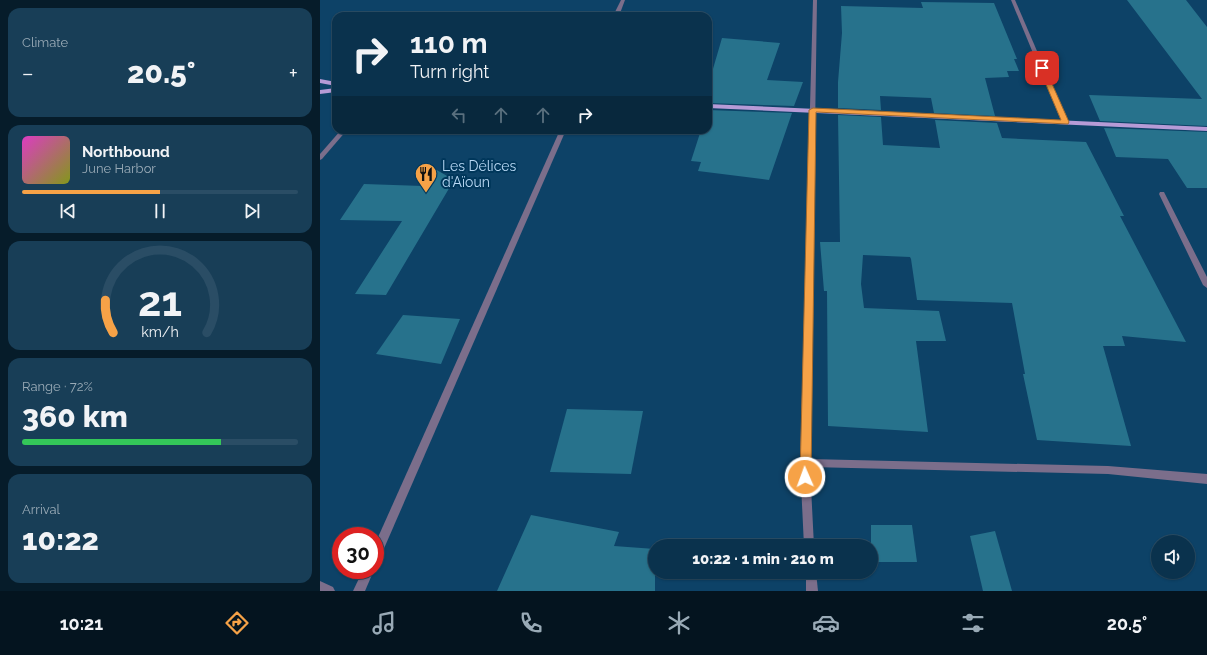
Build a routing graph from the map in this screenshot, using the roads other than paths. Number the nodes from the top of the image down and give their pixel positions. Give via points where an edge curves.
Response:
1 (623, 0) edge
2 (815, 0) edge
3 (1012, 0) edge
4 (618, 12) edge
5 (320, 81) edge
6 (332, 83) edge
7 (332, 90) edge
8 (320, 92) edge
9 (712, 106) edge
10 (813, 110) junction
11 (1065, 122) junction
12 (1207, 129) edge
13 (341, 134) edge
14 (561, 134) edge
15 (320, 158) edge
16 (1162, 194) dead end
17 (1207, 285) edge
18 (804, 463) junction
19 (1207, 479) edge
20 (384, 536) edge
21 (809, 539) edge
22 (365, 579) edge
23 (811, 579) edge
24 (320, 587) edge
25 (329, 591) edge
26 (359, 591) edge
27 (812, 591) edge

1 - 4 street
2 - 10 street
3 - 11 street
5 - 6 main road
7 - 8 main road
9 - 10 main road
10 - 11 main road
10 - 18 street
11 - 12 main road
13 - 15 street
14 - 20 street
16 - 17 street
18 - 19 street via 1108,470
18 - 21 street
22 - 26 street
23 - 27 street
24 - 25 street

